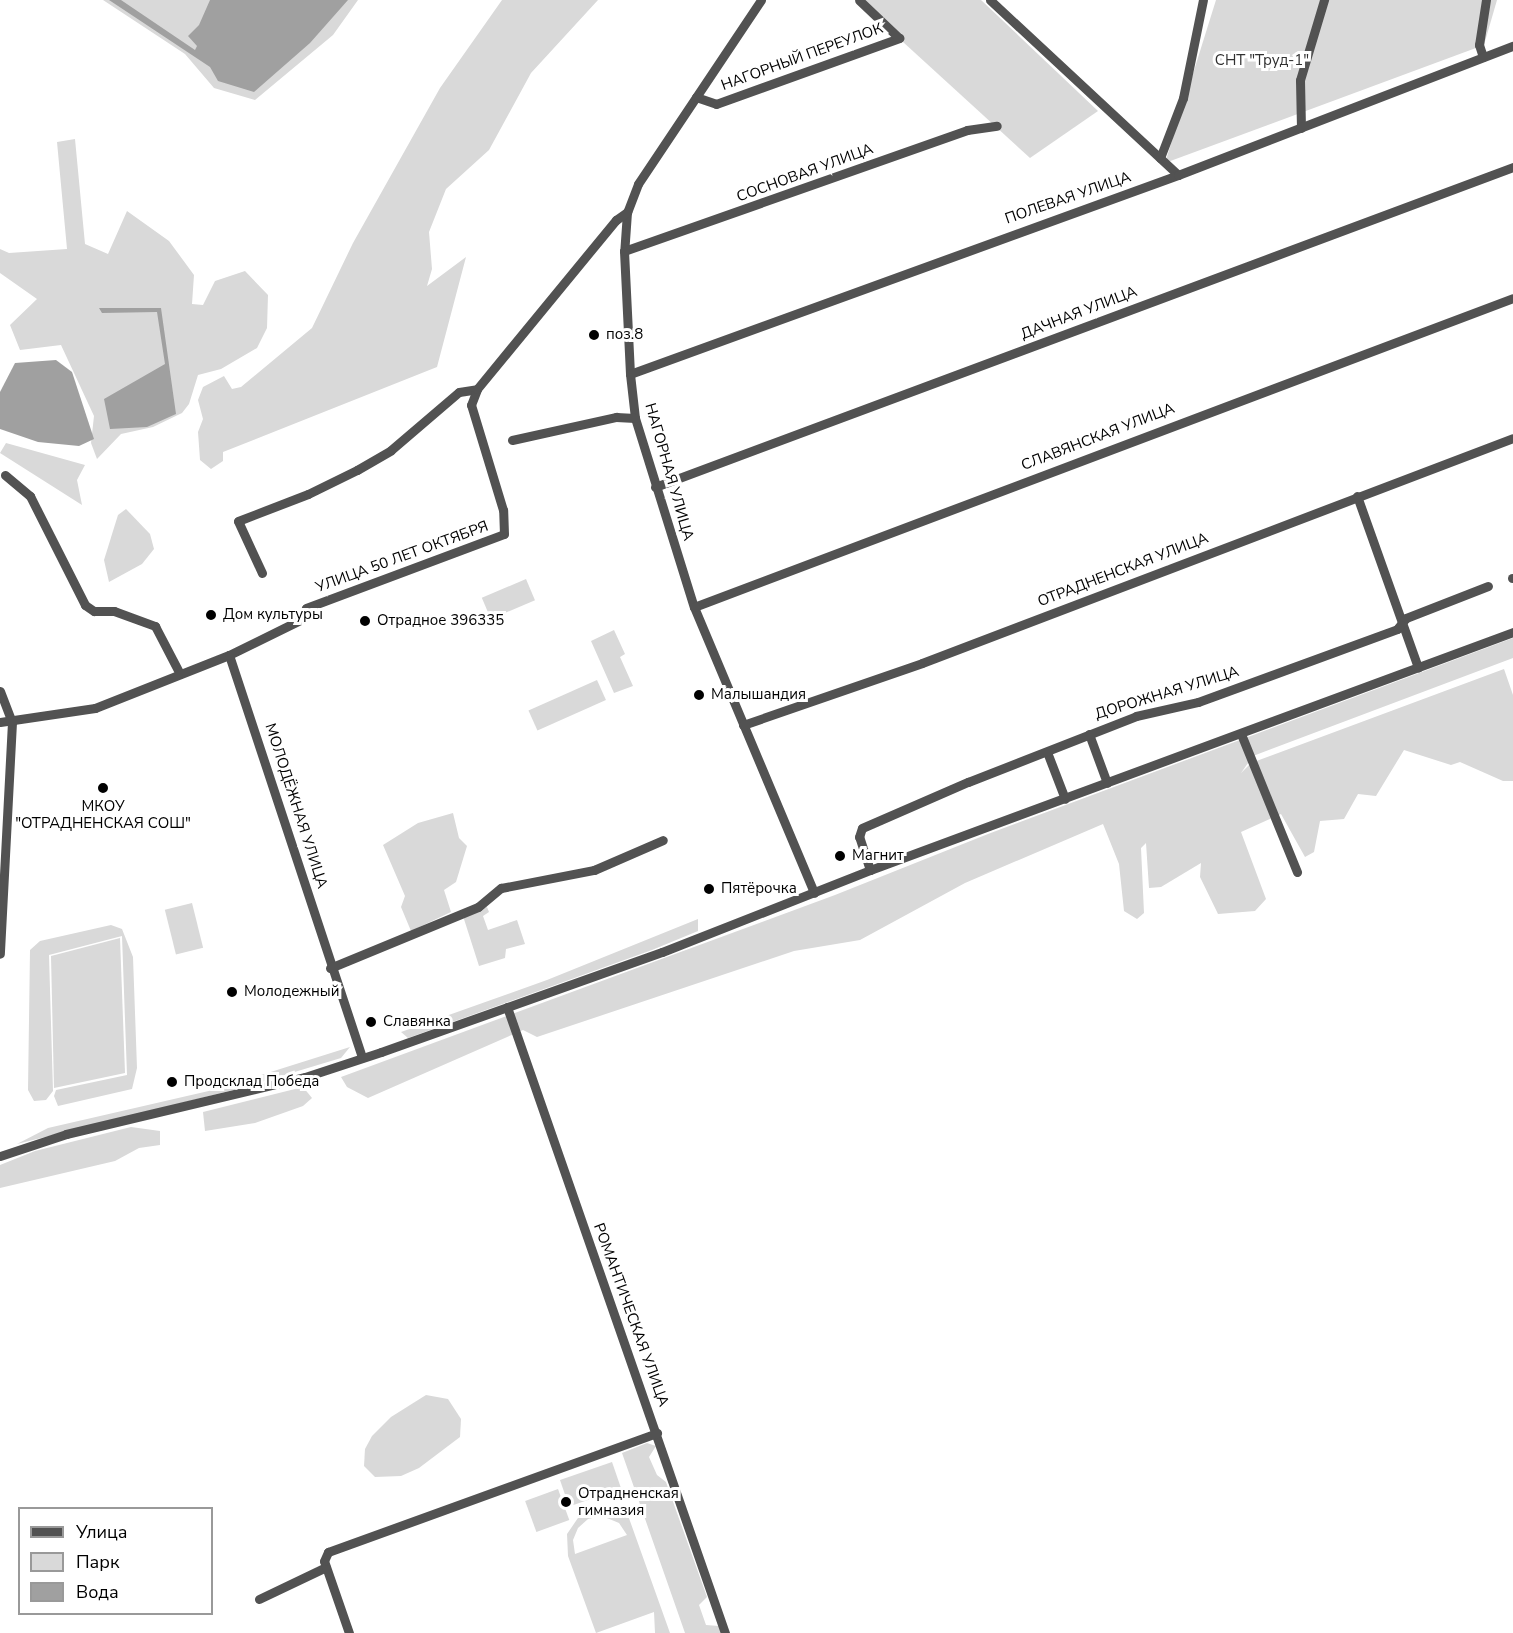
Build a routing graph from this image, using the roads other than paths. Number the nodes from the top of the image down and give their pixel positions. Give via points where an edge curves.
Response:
1 (761, 0) edge
2 (859, 0) edge
3 (990, 0) edge
4 (1203, 0) edge
5 (1324, 0) edge
6 (1486, 0) edge
7 (1513, 46) edge
8 (1483, 57) junction
9 (696, 97) junction
10 (997, 126) dead end
11 (1301, 128) junction
12 (1160, 158) junction
13 (1513, 167) edge
14 (1178, 175) junction
15 (627, 212) junction
16 (624, 251) junction
17 (1513, 298) edge
18 (630, 374) junction
19 (477, 389) junction
20 (635, 418) junction
21 (1513, 438) edge
22 (512, 440) dead end
23 (5, 475) dead end
24 (656, 487) junction
25 (1357, 496) junction
26 (262, 573) dead end
27 (1488, 586) dead end
28 (694, 607) junction
29 (1401, 623) junction
30 (1513, 632) edge
31 (229, 655) junction
32 (1418, 667) junction
33 (180, 674) junction
34 (0, 691) edge
35 (0, 722) edge
36 (12, 722) junction
37 (743, 725) junction
38 (1089, 734) junction
39 (1242, 734) junction
40 (1047, 752) junction
41 (1107, 783) junction
42 (1065, 799) junction
43 (663, 840) dead end
44 (870, 870) junction
45 (1297, 872) dead end
46 (814, 893) junction
47 (0, 954) edge
48 (330, 968) junction
49 (507, 1007) junction
50 (362, 1058) junction
51 (0, 1156) edge
52 (657, 1434) junction
53 (326, 1567) junction
54 (260, 1599) dead end
55 (350, 1633) edge
56 (725, 1633) edge

1 - 9 street, НАГОРНАЯ УЛИЦА
2 - 9 street, НАГОРНЫЙ ПЕРЕУЛОК via 899,38 716,104
3 - 12 street
4 - 12 street via 1183,98
5 - 11 street via 1300,80
6 - 8 street via 1479,45
7 - 8 street, ПОЛЕВАЯ УЛИЦА
8 - 11 street, ПОЛЕВАЯ УЛИЦА
9 - 15 street, НАГОРНАЯ УЛИЦА via 638,184
10 - 16 street, СОСНОВАЯ УЛИЦА via 967,130
11 - 14 street, ПОЛЕВАЯ УЛИЦА
12 - 14 street
13 - 24 street, ДАЧНАЯ УЛИЦА
14 - 18 street, ПОЛЕВАЯ УЛИЦА
15 - 16 street, НАГОРНАЯ УЛИЦА
15 - 19 street via 616,220
16 - 18 street, НАГОРНАЯ УЛИЦА
17 - 28 street, СЛАВЯНСКАЯ УЛИЦА
18 - 20 street, НАГОРНАЯ УЛИЦА
19 - 26 street via 459,392 391,450 349,474 238,520
19 - 31 street, УЛИЦА 50 ЛЕТ ОКТЯБРЯ via 471,405 472,419 503,510 504,534 306,608 300,620
20 - 22 street via 616,417
20 - 24 street, НАГОРНАЯ УЛИЦА
21 - 25 street, ОТРАДНЕНСКАЯ УЛИЦА
23 - 33 street via 30,496 85,605 94,611 114,611 155,626
24 - 28 street, НАГОРНАЯ УЛИЦА
25 - 29 street
25 - 37 street, ОТРАДНЕНСКАЯ УЛИЦА via 922,663
27 - 29 street, ДОРОЖНАЯ УЛИЦА
28 - 37 street, НАГОРНАЯ УЛИЦА
29 - 32 street
29 - 38 street, ДОРОЖНАЯ УЛИЦА via 1397,629 1198,702 1136,716
30 - 32 street
31 - 33 street, УЛИЦА 50 ЛЕТ ОКТЯБРЯ
31 - 48 street, МОЛОДЁЖНАЯ УЛИЦА
32 - 39 street
33 - 36 street, УЛИЦА 50 ЛЕТ ОКТЯБРЯ via 95,708
34 - 36 street
35 - 36 street, УЛИЦА 50 ЛЕТ ОКТЯБРЯ
36 - 47 street
37 - 46 street, НАГОРНАЯ УЛИЦА
38 - 40 street, ДОРОЖНАЯ УЛИЦА
38 - 41 street
39 - 41 street
39 - 45 street
40 - 42 street
40 - 44 street, ДОРОЖНАЯ УЛИЦА via 862,828 859,837
41 - 42 street
42 - 44 street
43 - 48 street via 594,870 501,888 478,907
44 - 46 street
46 - 49 street
48 - 50 street, МОЛОДЁЖНАЯ УЛИЦА
49 - 50 street
49 - 52 street, РОМАНТИЧЕСКАЯ УЛИЦА
50 - 51 street via 305,1077 66,1134
52 - 53 street via 328,1552
52 - 56 street, РОМАНТИЧЕСКАЯ УЛИЦА
53 - 54 street
53 - 55 street

